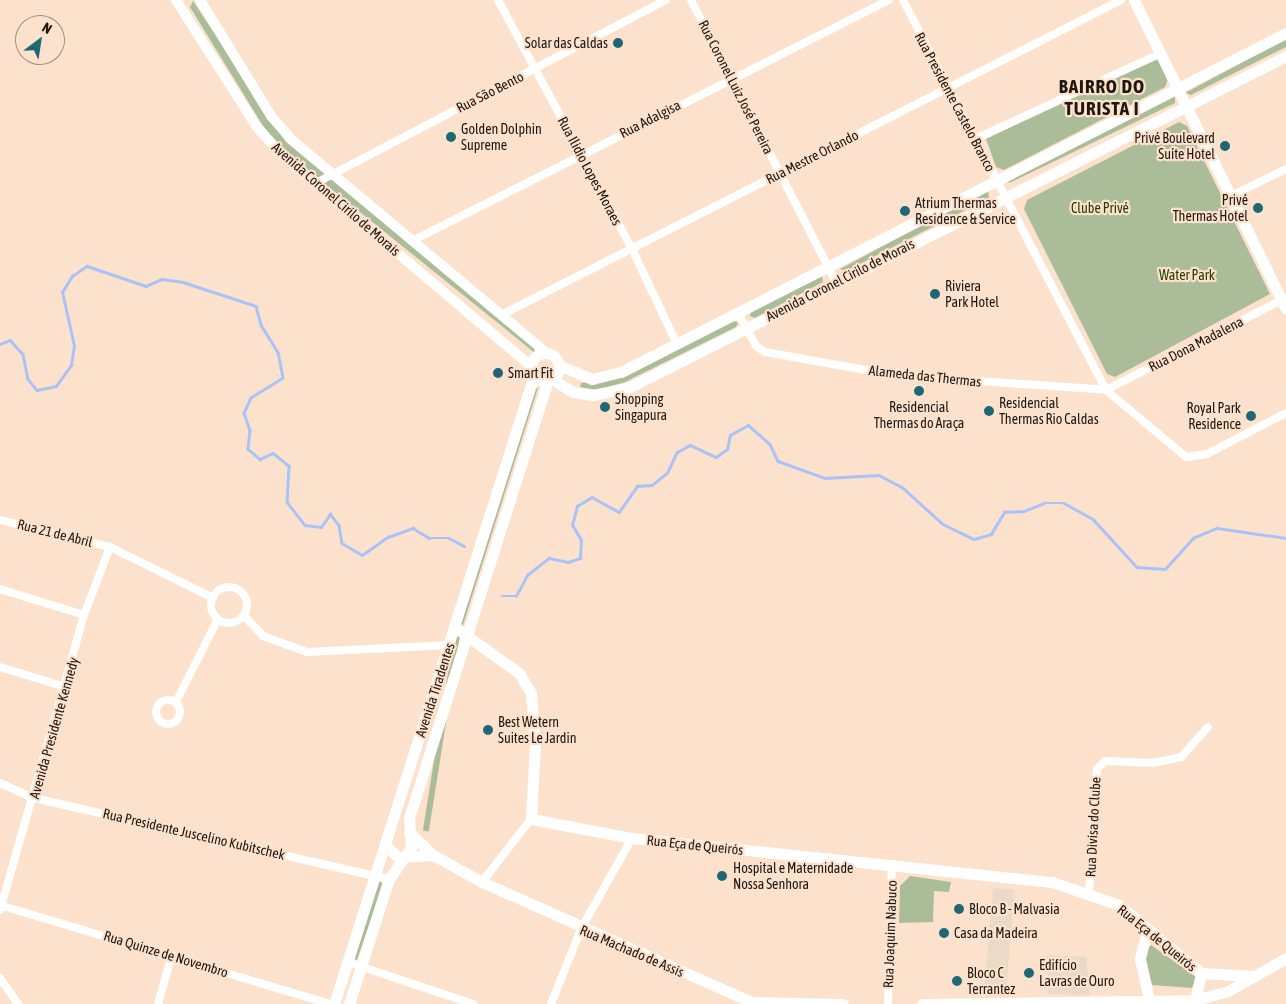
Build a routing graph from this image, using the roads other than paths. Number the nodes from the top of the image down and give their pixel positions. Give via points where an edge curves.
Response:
1 (176, 0) edge
2 (185, 0) edge
3 (200, 0) edge
4 (498, 0) edge
5 (666, 0) edge
6 (691, 0) edge
7 (889, 0) edge
8 (903, 0) edge
9 (1121, 0) edge
10 (1134, 0) edge
11 (1286, 33) edge
12 (1161, 53) junction
13 (1286, 56) edge
14 (536, 69) junction
15 (732, 78) junction
16 (1178, 86) junction
17 (947, 89) junction
18 (1187, 106) junction
19 (975, 139) junction
20 (582, 154) junction
21 (1286, 169) edge
22 (780, 173) junction
23 (331, 174) junction
24 (996, 180) junction
25 (314, 184) junction
26 (1232, 196) junction
27 (1005, 197) junction
28 (412, 241) junction
29 (633, 251) junction
30 (828, 266) junction
31 (836, 282) junction
32 (1285, 302) edge
33 (738, 313) junction
34 (503, 314) junction
35 (746, 328) junction
36 (677, 344) junction
37 (547, 353) junction
38 (559, 365) junction
39 (533, 371) junction
40 (578, 376) junction
41 (550, 380) junction
42 (1106, 390) junction
43 (573, 392) junction
44 (1286, 413) edge
45 (0, 520) edge
46 (110, 547) junction
47 (0, 589) edge
48 (213, 598) junction
49 (84, 615) junction
50 (244, 616) junction
51 (218, 619) junction
52 (456, 628) junction
53 (470, 634) junction
54 (450, 644) junction
55 (0, 667) edge
56 (66, 687) junction
57 (176, 702) dead end
58 (1208, 727) dead end
59 (0, 784) edge
60 (34, 798) junction
61 (531, 820) junction
62 (390, 830) junction
63 (409, 832) junction
64 (632, 838) junction
65 (385, 844) junction
66 (433, 855) junction
67 (403, 858) junction
68 (892, 864) junction
69 (376, 875) junction
70 (389, 879) junction
71 (482, 882) junction
72 (1090, 893) junction
73 (0, 907) edge
74 (581, 930) junction
75 (1147, 930) junction
76 (172, 955) junction
77 (1286, 958) edge
78 (348, 962) junction
79 (360, 966) junction
80 (1201, 973) junction
81 (1254, 976) junction
82 (0, 978) edge
83 (1150, 1000) junction
84 (1045, 1002) edge
85 (1195, 1002) edge
86 (751, 1003) edge
87 (18, 1004) edge
88 (158, 1004) edge
89 (333, 1004) edge
90 (349, 1004) edge
91 (473, 1004) edge
92 (551, 1004) edge
93 (843, 1004) edge
94 (888, 1004) edge
95 (922, 1004) edge

1 - 2 street, Avenida Coronel Cirilo de Morais
1 - 25 street, Avenida Coronel Cirilo de Morais via 257,127
3 - 23 street, Avenida Coronel Cirilo de Morais via 281,129
4 - 14 street, Rua Ilidio Lopes Moraes
5 - 14 street, Rua São Bento
6 - 15 street, Rua Coronel Luiz José Pereira
7 - 15 street, Rua Adalgisa
8 - 17 street, Rua Presidente Castelo Branco
9 - 17 street, Rua Mestre Orlando
10 - 12 main road
11 - 16 main road, Avenida Coronel Cirilo de Morais
12 - 16 main road
12 - 19 street
13 - 18 main road, Avenida Coronel Cirilo de Morais
14 - 20 street, Rua Ilidio Lopes Moraes
14 - 23 street, Rua São Bento
15 - 20 street, Rua Adalgisa
15 - 22 street, Rua Coronel Luiz José Pereira
16 - 18 main road
16 - 24 main road, Avenida Coronel Cirilo de Morais
17 - 19 street, Rua Presidente Castelo Branco
17 - 22 street, Rua Mestre Orlando
18 - 26 main road
18 - 27 main road, Avenida Coronel Cirilo de Morais
19 - 24 street, Rua Presidente Castelo Branco
20 - 28 street, Rua Adalgisa
20 - 29 street, Rua Ilidio Lopes Moraes
21 - 26 street
22 - 29 street, Rua Mestre Orlando
22 - 30 street, Rua Coronel Luiz José Pereira
23 - 25 street, Rua São Bento
23 - 28 street, Avenida Coronel Cirilo de Morais
24 - 27 street, Rua Presidente Castelo Branco
24 - 30 main road, Avenida Coronel Cirilo de Morais
25 - 39 street, Avenida Coronel Cirilo de Morais
26 - 32 main road
27 - 31 main road, Avenida Coronel Cirilo de Morais
27 - 42 street, Rua Presidente Castelo Branco
28 - 34 street, Avenida Coronel Cirilo de Morais
29 - 34 street, Rua Mestre Orlando
29 - 36 street, Rua Ilidio Lopes Moraes
30 - 31 street, Rua Coronel Luiz José Pereira
30 - 33 main road, Avenida Coronel Cirilo de Morais
31 - 35 main road, Avenida Coronel Cirilo de Morais
32 - 42 street, Rua Dona Madalena
33 - 35 street, Alameda das Thermas
33 - 36 main road, Avenida Coronel Cirilo de Morais
34 - 37 street, Avenida Coronel Cirilo de Morais
35 - 42 street, Alameda das Thermas via 756,346 765,352 894,376
35 - 43 main road, Avenida Coronel Cirilo de Morais via 630,387 604,395
36 - 40 main road, Avenida Coronel Cirilo de Morais via 604,377
37 - 38 main road, Avenida Coronel Cirilo de Morais
37 - 39 main road via 535,358
38 - 40 main road, Avenida Coronel Cirilo de Morais
38 - 41 main road, Avenida Tiradentes
39 - 41 main road, Avenida Coronel Cirilo de Morais
39 - 52 main road, Avenida Tiradentes
40 - 43 main road
41 - 43 main road, Avenida Coronel Cirilo de Morais
41 - 53 main road, Avenida Tiradentes
42 - 44 street via 1186,458 1207,454
45 - 46 street, Rua 21 de Abril
46 - 48 street, Rua 21 de Abril
46 - 49 street, Avenida Presidente Kennedy
47 - 49 street
48 - 50 street via 221,589 238,590 246,599
48 - 51 street via 212,609
49 - 56 street, Avenida Presidente Kennedy
50 - 51 street via 234,622
50 - 54 street via 264,636 307,652
51 - 57 street
52 - 53 main road
52 - 54 main road, Avenida Tiradentes
53 - 61 main road via 519,673 531,693 535,744
53 - 63 main road, Avenida Tiradentes via 409,818
54 - 62 main road, Avenida Tiradentes
55 - 56 street
56 - 60 street, Avenida Presidente Kennedy
58 - 72 street, Rua Divisa do Clube via 1181,757 1153,763 1105,761 1097,769
59 - 60 street, Rua Presidente Juscelino Kubitschek
60 - 69 street, Rua Presidente Juscelino Kubitschek
60 - 73 street, Avenida Presidente Kennedy
61 - 64 main road, Rua Eça de Queirós
61 - 71 street
62 - 63 main road
62 - 65 main road, Avenida Tiradentes
63 - 66 main road, Rua Machado de Assis
63 - 67 main road, Avenida Tiradentes via 410,847
64 - 68 main road, Rua Eça de Queirós
64 - 74 street
65 - 67 main road via 393,856
65 - 69 main road, Avenida Tiradentes
66 - 67 main road
66 - 71 main road, Rua Machado de Assis
67 - 70 main road, Avenida Tiradentes
68 - 72 main road, Rua Eça de Queirós via 1052,882
68 - 94 street, Rua Joaquim Nabuco
69 - 70 street, Rua Presidente Juscelino Kubitschek
69 - 78 main road, Avenida Tiradentes
70 - 79 main road, Avenida Tiradentes
71 - 74 main road, Rua Machado de Assis
72 - 75 main road, Rua Eça de Queirós via 1119,905
73 - 76 street, Rua Quinze de Novembro
74 - 86 main road, Rua Machado de Assis
74 - 92 street
75 - 80 main road, Rua Eça de Queirós
75 - 83 main road via 1140,959
76 - 88 street
76 - 89 street, Rua Quinze de Novembro
77 - 81 main road
78 - 79 street
78 - 89 main road, Avenida Tiradentes
79 - 90 main road, Avenida Tiradentes
79 - 91 street
80 - 81 main road, Rua Eça de Queirós
80 - 85 main road
81 - 85 main road via 1228,991
82 - 87 street
83 - 84 main road
83 - 85 main road
84 - 95 main road
86 - 93 main road, Rua Machado de Assis

